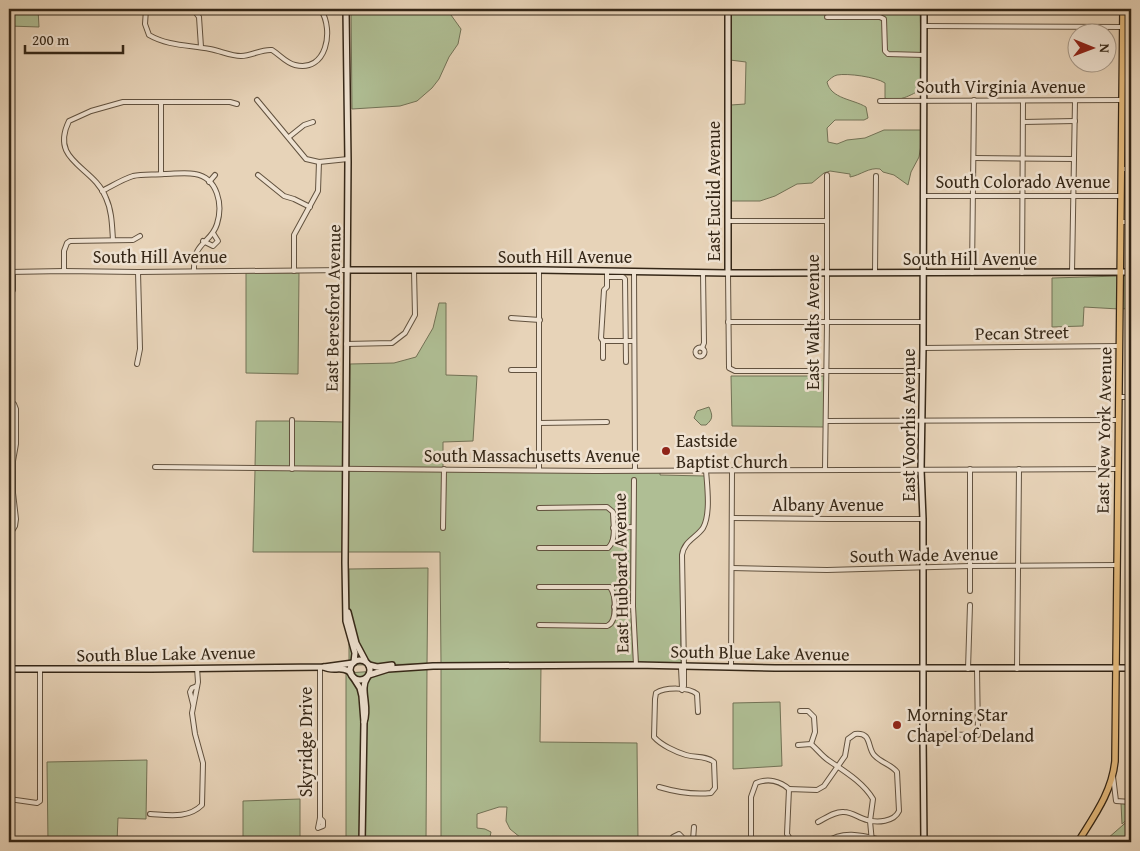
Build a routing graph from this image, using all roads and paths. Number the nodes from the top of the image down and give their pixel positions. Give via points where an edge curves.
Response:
1 (146, 9) edge
2 (193, 9) edge
3 (322, 9) edge
4 (346, 9) edge
5 (728, 9) edge
6 (924, 9) edge
7 (1123, 9) edge
8 (827, 17) dead end
9 (924, 26) junction
10 (1123, 27) junction
11 (200, 48) junction
12 (924, 55) junction
13 (1122, 72) junction
14 (1131, 72) edge
15 (257, 100) dead end
16 (974, 100) junction
17 (1122, 100) junction
18 (880, 101) dead end
19 (1023, 101) junction
20 (1075, 101) junction
21 (161, 102) junction
22 (924, 102) junction
23 (237, 104) dead end
24 (1075, 121) junction
25 (313, 122) dead end
26 (1023, 122) junction
27 (289, 137) junction
28 (974, 158) junction
29 (348, 159) junction
30 (1023, 159) junction
31 (1074, 159) junction
32 (319, 162) junction
33 (1122, 169) junction
34 (1131, 169) edge
35 (161, 174) junction
36 (215, 175) dead end
37 (827, 175) dead end
38 (258, 176) dead end
39 (876, 176) dead end
40 (209, 182) junction
41 (102, 191) junction
42 (924, 196) junction
43 (973, 196) junction
44 (1022, 196) junction
45 (1074, 196) junction
46 (1122, 196) junction
47 (310, 207) junction
48 (827, 221) junction
49 (728, 222) junction
50 (1122, 222) junction
51 (1131, 222) edge
52 (213, 233) junction
53 (140, 236) dead end
54 (113, 240) junction
55 (204, 241) junction
56 (194, 270) junction
57 (347, 270) junction
58 (539, 270) junction
59 (64, 271) junction
60 (414, 271) junction
61 (634, 271) junction
62 (11, 272) edge
63 (138, 272) junction
64 (294, 272) junction
65 (703, 272) junction
66 (827, 272) junction
67 (875, 272) junction
68 (924, 272) junction
69 (1022, 272) junction
70 (1072, 272) junction
71 (1121, 272) junction
72 (1131, 272) edge
73 (728, 273) junction
74 (607, 274) junction
75 (972, 274) junction
76 (9, 296) edge
77 (511, 318) dead end
78 (540, 320) junction
79 (728, 322) junction
80 (827, 322) junction
81 (923, 322) junction
82 (603, 341) junction
83 (626, 341) junction
84 (634, 341) junction
85 (346, 344) junction
86 (1120, 346) junction
87 (702, 348) dead end
88 (923, 348) junction
89 (603, 358) dead end
90 (626, 362) dead end
91 (137, 364) dead end
92 (511, 370) dead end
93 (539, 370) junction
94 (826, 371) junction
95 (922, 371) junction
96 (1119, 397) junction
97 (1131, 397) edge
98 (9, 400) edge
99 (292, 420) dead end
100 (922, 420) junction
101 (1119, 420) junction
102 (826, 421) junction
103 (607, 422) dead end
104 (539, 423) junction
105 (155, 466) dead end
106 (292, 468) junction
107 (345, 469) junction
108 (970, 469) junction
109 (1019, 469) junction
110 (1118, 469) junction
111 (444, 470) junction
112 (538, 470) junction
113 (635, 470) junction
114 (706, 470) junction
115 (732, 470) junction
116 (825, 470) junction
117 (921, 470) junction
118 (634, 480) dead end
119 (11, 493) edge
120 (539, 508) dead end
121 (732, 518) junction
122 (923, 519) junction
123 (633, 527) junction
124 (443, 528) dead end
125 (613, 528) junction
126 (9, 532) edge
127 (539, 548) dead end
128 (970, 566) junction
129 (1117, 566) junction
130 (1018, 567) junction
131 (732, 568) junction
132 (923, 569) junction
133 (539, 587) dead end
134 (970, 591) dead end
135 (970, 605) dead end
136 (633, 606) junction
137 (346, 607) junction
138 (614, 607) junction
139 (539, 626) dead end
140 (354, 663) junction
141 (368, 663) junction
142 (636, 665) junction
143 (683, 666) junction
144 (322, 667) junction
145 (404, 667) junction
146 (731, 667) junction
147 (198, 668) junction
148 (923, 668) junction
149 (1116, 668) junction
150 (1131, 668) edge
151 (9, 669) edge
152 (40, 669) junction
153 (968, 669) junction
154 (977, 669) junction
155 (1017, 669) junction
156 (352, 676) junction
157 (368, 676) junction
158 (682, 689) junction
159 (800, 711) dead end
160 (698, 712) dead end
161 (364, 722) junction
162 (923, 734) junction
163 (811, 744) junction
164 (798, 745) dead end
165 (838, 766) junction
166 (1113, 776) junction
167 (660, 787) dead end
168 (789, 789) junction
169 (9, 798) edge
170 (1131, 802) edge
171 (150, 814) dead end
172 (320, 818) dead end
173 (870, 821) junction
174 (818, 822) dead end
175 (694, 827) dead end
176 (693, 840) junction
177 (872, 840) edge
178 (682, 841) edge
179 (362, 842) edge
180 (674, 842) edge
181 (706, 842) edge
182 (751, 842) edge
183 (792, 842) edge
184 (826, 842) edge
185 (865, 842) edge
186 (891, 842) edge
187 (924, 842) edge
188 (1078, 842) edge

1 - 11 street via 145,24 149,35 161,42
2 - 11 street via 199,17
3 - 11 street via 326,22 326,47 319,60 310,65 288,63 272,50 236,56
4 - 29 street, East Beresford Avenue
5 - 49 street, East Euclid Avenue
6 - 9 street, East Voorhis Avenue
7 - 10 main road, East New York Avenue
8 - 12 street via 880,17 884,19 885,51 888,54
9 - 10 street
9 - 12 street, East Voorhis Avenue
10 - 13 main road, East New York Avenue
12 - 22 street, East Voorhis Avenue
13 - 14 street
13 - 17 main road, East New York Avenue
15 - 27 street
16 - 19 street, South Virginia Avenue
16 - 22 street, South Virginia Avenue
16 - 28 street
17 - 20 street, South Virginia Avenue
17 - 33 main road, East New York Avenue
18 - 22 street, South Virginia Avenue
19 - 20 street, South Virginia Avenue
19 - 26 street
20 - 24 street
21 - 23 street
21 - 35 street
21 - 41 street via 123,102 69,121 63,141 66,151
22 - 42 street, East Voorhis Avenue
24 - 26 street
24 - 31 street
25 - 27 street
26 - 30 street
27 - 32 street via 306,158
28 - 30 street
28 - 43 street
29 - 32 street
29 - 57 street, East Beresford Avenue
30 - 31 street
30 - 44 street
31 - 45 street
32 - 47 street via 318,191
33 - 34 street
33 - 46 main road, East New York Avenue
35 - 40 street via 193,174
35 - 41 street via 133,177
36 - 40 street
37 - 48 street, East Walts Avenue
38 - 47 street via 284,196
39 - 67 street
40 - 52 street via 220,201
41 - 54 street via 111,217
42 - 43 street, South Colorado Avenue
42 - 68 street, East Voorhis Avenue
43 - 44 street, South Colorado Avenue
43 - 75 street
44 - 45 street, South Colorado Avenue
44 - 69 street
45 - 46 street, South Colorado Avenue
45 - 70 street
46 - 50 main road, East New York Avenue
47 - 64 street via 294,235
48 - 49 street
48 - 66 street, East Walts Avenue
49 - 73 street, East Euclid Avenue
50 - 51 street
50 - 71 main road, East New York Avenue
52 - 55 street
52 - 55 street via 218,241 216,245
53 - 54 street via 133,240
54 - 59 street via 70,241 64,251
55 - 56 street via 195,253
56 - 63 street, South Hill Avenue
56 - 64 street, South Hill Avenue
57 - 60 street, South Hill Avenue
57 - 64 street, South Hill Avenue
57 - 85 street, East Beresford Avenue
58 - 60 street, South Hill Avenue
58 - 74 street, South Hill Avenue
58 - 78 street
59 - 62 street, South Hill Avenue
59 - 63 street, South Hill Avenue
60 - 85 street via 415,315 406,333 392,344
61 - 65 street, South Hill Avenue
61 - 74 street, South Hill Avenue
61 - 84 street, East Hubbard Avenue
62 - 76 street
63 - 91 street via 140,349
65 - 73 street, South Hill Avenue
65 - 87 street
66 - 67 street, South Hill Avenue
66 - 73 street, South Hill Avenue
66 - 80 street, East Walts Avenue
67 - 68 street, South Hill Avenue
68 - 75 street, South Hill Avenue
68 - 81 street, East Voorhis Avenue
69 - 70 street, South Hill Avenue
69 - 75 street, South Hill Avenue
70 - 71 street, South Hill Avenue
71 - 72 street, South Hill Avenue
71 - 86 main road, East New York Avenue
73 - 79 street, East Euclid Avenue
74 - 82 street
74 - 83 street via 625,279
77 - 78 street
78 - 93 street
79 - 80 street
79 - 94 street, East Euclid Avenue via 729,368 734,371
80 - 81 street
80 - 94 street, East Walts Avenue
81 - 88 street, East Voorhis Avenue
82 - 83 street
82 - 89 street
83 - 84 street
83 - 90 street
84 - 113 street, East Hubbard Avenue
85 - 107 street, East Beresford Avenue
86 - 88 street, Pecan Street
86 - 96 main road, East New York Avenue
88 - 95 street, East Voorhis Avenue
92 - 93 street
93 - 104 street
94 - 95 street
94 - 102 street, East Walts Avenue
95 - 100 street, East Voorhis Avenue
96 - 97 street
96 - 101 main road, East New York Avenue
98 - 119 street via 16,409
99 - 106 street
100 - 101 street
100 - 102 street
100 - 117 street, East Voorhis Avenue
101 - 110 main road, East New York Avenue
102 - 116 street, East Walts Avenue
103 - 104 street
104 - 112 street
105 - 106 street, South Massachusetts Avenue
106 - 107 street, South Massachusetts Avenue
107 - 111 street, South Massachusetts Avenue
107 - 137 street, East Beresford Avenue
108 - 109 street, South Massachusetts Avenue
108 - 117 street, South Massachusetts Avenue
108 - 128 street
109 - 110 street, South Massachusetts Avenue
109 - 130 street
110 - 129 main road, East New York Avenue
111 - 112 street, South Massachusetts Avenue
111 - 124 street
112 - 113 street, South Massachusetts Avenue
113 - 114 street, South Massachusetts Avenue
114 - 115 street, South Massachusetts Avenue
114 - 143 street via 706,520 701,530 686,543 682,555
115 - 116 street, South Massachusetts Avenue
115 - 121 street
116 - 117 street, South Massachusetts Avenue
117 - 122 street, East Voorhis Avenue
118 - 123 street, East Hubbard Avenue
119 - 126 street via 16,519
120 - 125 street via 607,507 613,512
121 - 122 street, Albany Avenue
121 - 131 street
122 - 132 street, East Voorhis Avenue
123 - 125 street
123 - 136 street, East Hubbard Avenue
125 - 127 street via 613,540 608,548
128 - 130 street, South Wade Avenue
128 - 132 street, South Wade Avenue
128 - 134 street
129 - 130 street, South Wade Avenue
129 - 149 main road, East New York Avenue
130 - 155 street
131 - 132 street, South Wade Avenue
131 - 146 street
132 - 148 street, East Voorhis Avenue
133 - 138 street via 610,587 614,594
135 - 153 street
136 - 138 street
136 - 142 street, East Hubbard Avenue
137 - 140 street, East Beresford Avenue
137 - 141 street, East Beresford Avenue via 356,644
138 - 139 street via 613,621 607,626
140 - 141 street via 360,660
140 - 144 street, South Blue Lake Avenue
140 - 156 street via 350,669
141 - 145 street, South Blue Lake Avenue via 376,667
141 - 157 street
142 - 143 street, South Blue Lake Avenue
142 - 145 street, South Blue Lake Avenue
143 - 146 street, South Blue Lake Avenue
143 - 158 street
144 - 147 street, South Blue Lake Avenue
144 - 156 street, South Blue Lake Avenue via 344,669
144 - 172 street, Skyridge Drive
145 - 157 street, South Blue Lake Avenue via 381,670
146 - 148 street, South Blue Lake Avenue
147 - 152 street, South Blue Lake Avenue
147 - 171 street via 197,686 190,692 195,734 203,762 202,805 188,815
148 - 153 street, South Blue Lake Avenue
148 - 162 street, East Voorhis Avenue
149 - 150 street, South Blue Lake Avenue
149 - 155 street, South Blue Lake Avenue
149 - 166 main road, East New York Avenue
151 - 152 street, South Blue Lake Avenue
152 - 169 street via 40,801
153 - 154 street, South Blue Lake Avenue
154 - 155 street, South Blue Lake Avenue
154 - 162 street via 978,735
156 - 157 street via 361,680
156 - 161 street via 360,688
157 - 161 street via 363,685
158 - 160 street via 693,690 697,694
158 - 167 street via 662,689 656,693 654,737 686,755 714,762 715,788 704,794
159 - 163 street via 808,710 814,717 815,732
161 - 179 street
162 - 187 street, East Voorhis Avenue
163 - 164 street
163 - 165 street
165 - 168 street via 824,786 817,790
165 - 173 street via 869,792 873,799
165 - 173 street via 845,756 848,739 860,733 869,741 873,754 897,772 897,815 891,820
166 - 170 street via 1116,801
166 - 188 main road, East New York Avenue via 1104,800
168 - 182 street via 778,782 756,783 751,793
168 - 183 street via 787,834
173 - 174 street via 843,812
173 - 177 street
175 - 176 street
176 - 178 street
176 - 181 street
177 - 184 street via 858,835 837,836
177 - 185 street
177 - 186 street
178 - 180 street via 680,834 676,834

